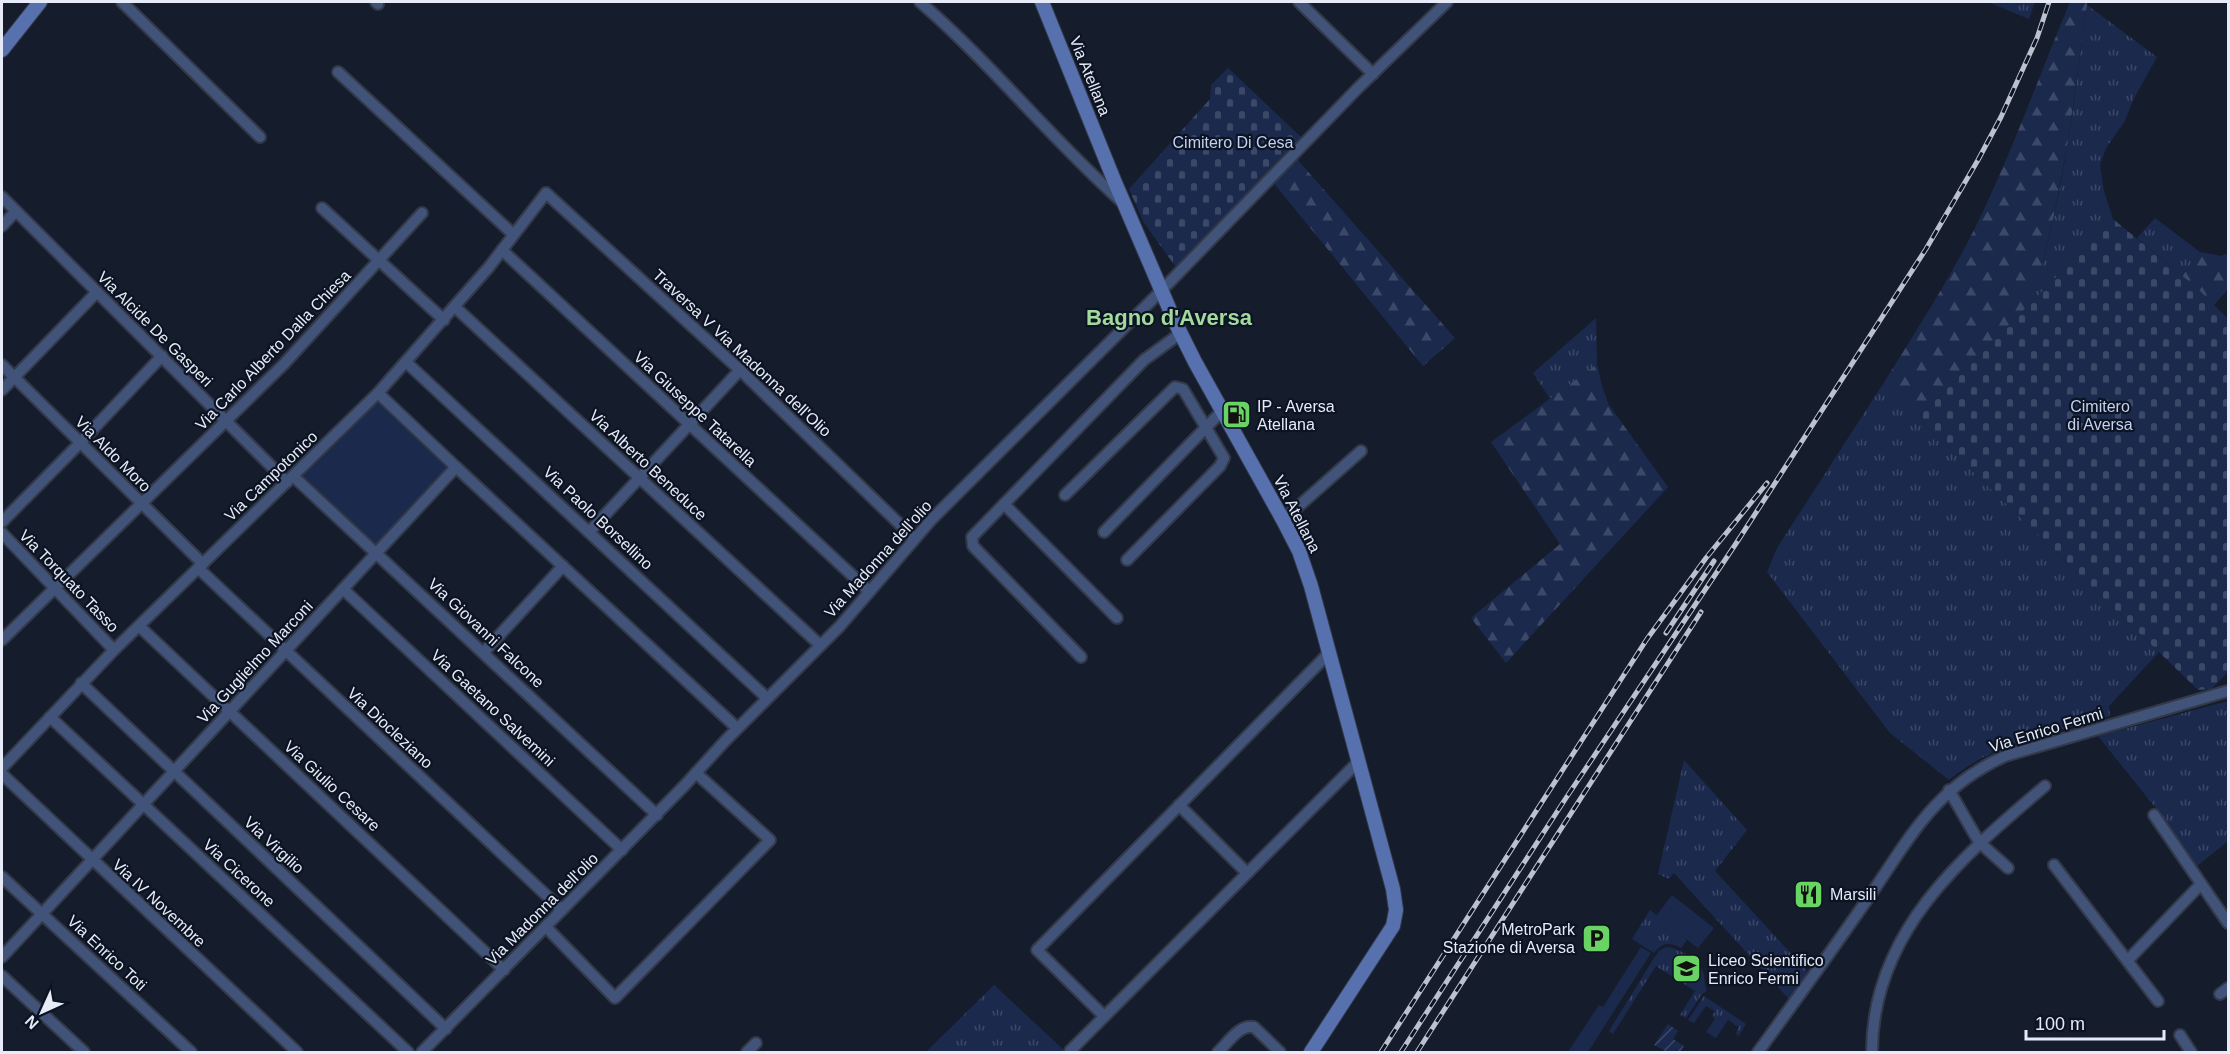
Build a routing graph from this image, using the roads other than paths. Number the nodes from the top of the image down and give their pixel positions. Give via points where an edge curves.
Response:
1 (40, 2) edge
2 (122, 2) edge
3 (920, 2) edge
4 (1042, 2) edge
5 (1299, 2) edge
6 (1447, 2) edge
7 (2, 50) edge
8 (338, 72) dead end
9 (1373, 74) junction
10 (261, 137) dead end
11 (546, 193) joint
12 (2, 197) edge
13 (1125, 205) junction
14 (322, 208) dead end
15 (16, 211) junction
16 (422, 213) dead end
17 (2, 226) edge
18 (513, 234) junction
19 (501, 250) junction
20 (380, 261) junction
21 (1162, 290) junction
22 (97, 292) junction
23 (455, 307) junction
24 (444, 320) junction
25 (1181, 333) junction
26 (162, 356) junction
27 (406, 362) junction
28 (2, 365) edge
29 (740, 370) junction
30 (14, 377) junction
31 (2, 390) edge
32 (378, 393) junction
33 (1222, 411) junction
34 (227, 422) junction
35 (690, 425) junction
36 (1207, 426) junction
37 (80, 443) junction
38 (1361, 451) dead end
39 (456, 467) junction
40 (290, 479) junction
41 (641, 479) junction
42 (1065, 495) dead end
43 (141, 502) junction
44 (1004, 504) junction
45 (1283, 520) junction
46 (2, 522) edge
47 (590, 531) junction
48 (1104, 532) dead end
49 (2, 533) edge
50 (914, 538) junction
51 (378, 552) junction
52 (1127, 560) dead end
53 (200, 566) junction
54 (563, 566) junction
55 (54, 588) junction
56 (343, 589) junction
57 (869, 591) junction
58 (1117, 618) dead end
59 (139, 626) junction
60 (2, 640) edge
61 (820, 645) junction
62 (114, 650) junction
63 (286, 651) junction
64 (484, 652) junction
65 (1329, 653) junction
66 (1081, 657) dead end
67 (81, 684) junction
68 (2229, 692) edge
69 (767, 698) junction
70 (231, 710) junction
71 (50, 717) junction
72 (737, 728) junction
73 (1359, 761) junction
74 (2, 768) edge
75 (174, 771) junction
76 (696, 773) junction
77 (2, 774) edge
78 (2045, 786) dead end
79 (1949, 790) junction
80 (143, 804) junction
81 (1179, 805) junction
82 (657, 814) junction
83 (2154, 815) dead end
84 (1979, 842) junction
85 (622, 850) junction
86 (91, 860) junction
87 (2054, 865) dead end
88 (2008, 868) dead end
89 (1247, 873) junction
90 (2, 877) edge
91 (2201, 884) junction
92 (562, 910) junction
93 (42, 913) junction
94 (2229, 923) edge
95 (546, 927) junction
96 (2, 957) edge
97 (2128, 960) junction
98 (504, 970) junction
99 (2, 976) edge
100 (2158, 1002) dead end
101 (1104, 1016) junction
102 (446, 1029) junction
103 (2180, 1035) dead end
104 (756, 1043) dead end
105 (84, 1053) edge
106 (191, 1053) edge
107 (297, 1053) edge
108 (408, 1053) edge
109 (423, 1053) edge
110 (747, 1053) edge
111 (1071, 1053) edge
112 (1218, 1053) edge
113 (1280, 1053) edge
114 (1311, 1053) edge
115 (1758, 1053) edge
116 (1872, 1053) edge
117 (2191, 1053) edge

1 - 7 main road
2 - 10 street
3 - 13 street
4 - 13 main road, Via Atellana
5 - 9 street
6 - 9 street
8 - 18 street
9 - 21 street, Via Madonna dell'olio
11 - 18 street, Via Campotonico
11 - 29 street, Traversa V Via Madonna dell'Olio
12 - 15 street, Via Alcide De Gasperi
13 - 21 main road, Via Atellana
14 - 20 street
15 - 17 street
15 - 22 street, Via Alcide De Gasperi
16 - 20 street, Via Carlo Alberto Dalla Chiesa
18 - 19 street, Via Campotonico
19 - 23 street, Via Campotonico
19 - 35 street, Via Giuseppe Tatarella
20 - 24 street
20 - 34 street, Via Carlo Alberto Dalla Chiesa
21 - 25 main road, Via Atellana
21 - 50 street, Via Madonna dell'olio
22 - 26 street, Via Alcide De Gasperi
22 - 30 street
23 - 24 street, Via Campotonico
23 - 41 street, Via Alberto Beneduce
24 - 27 street, Via Campotonico
25 - 33 main road, Via Atellana
25 - 44 street via 1144,360
26 - 34 street, Via Alcide De Gasperi
26 - 37 street
27 - 32 street, Via Campotonico
27 - 47 street, Via Paolo Borsellino
28 - 30 street, Via Aldo Moro
29 - 35 street
29 - 50 street, Traversa V Via Madonna dell'Olio
30 - 31 street
30 - 37 street, Via Aldo Moro
32 - 39 street
32 - 40 street, Via Campotonico
33 - 36 street
33 - 45 main road, Via Atellana
34 - 40 street, Via Alcide De Gasperi
34 - 43 street, Via Carlo Alberto Dalla Chiesa
35 - 41 street
35 - 57 street, Via Giuseppe Tatarella
36 - 42 street via 1184,389 1174,387
36 - 48 street
36 - 52 street via 1224,458 1221,466
37 - 43 street, Via Aldo Moro
37 - 46 street
38 - 45 street
39 - 51 street, Via Guglielmo Marconi
39 - 54 street
40 - 51 street, Via Giovanni Falcone
40 - 53 street, Via Campotonico
41 - 47 street
41 - 61 street, Via Alberto Beneduce
43 - 53 street, Via Aldo Moro
43 - 55 street, Via Carlo Alberto Dalla Chiesa
44 - 58 street
44 - 66 street via 972,537 974,546
45 - 65 main road, Via Atellana via 1299,551
47 - 69 street, Via Paolo Borsellino
49 - 55 street, Via Torquato Tasso
50 - 57 street, Via Madonna dell'olio
51 - 56 street, Via Guglielmo Marconi
51 - 64 street, Via Giovanni Falcone
53 - 59 street, Via Campotonico
53 - 63 street, Via Diocleziano
54 - 64 street
54 - 72 street
55 - 60 street, Via Carlo Alberto Dalla Chiesa
55 - 62 street, Via Torquato Tasso
56 - 63 street, Via Guglielmo Marconi
56 - 85 street, Via Gaetano Salvemini
57 - 61 street, Via Madonna dell'olio
59 - 62 street, Via Campotonico
59 - 70 street, Via Giulio Cesare
61 - 69 street, Via Madonna dell'olio
62 - 67 street, Via Campotonico
63 - 70 street, Via Guglielmo Marconi
63 - 92 street, Via Diocleziano
64 - 82 street, Via Giovanni Falcone
65 - 73 main road, Via Atellana
65 - 81 street
67 - 71 street, Via Campotonico
67 - 75 street, Via Virgilio
68 - 79 street, Via Enrico Fermi via 2005,756
69 - 72 street, Via Madonna dell'olio
70 - 75 street, Via Guglielmo Marconi
70 - 98 street, Via Giulio Cesare
71 - 74 street, Via Campotonico
71 - 80 street, Via Cicerone
72 - 76 street, Via Madonna dell'olio
73 - 89 street
73 - 114 main road, Via Atellana via 1396,910 1393,926 1381,947
75 - 80 street, Via Guglielmo Marconi
75 - 102 street, Via Virgilio
76 - 82 street, Via Madonna dell'olio
76 - 95 street via 770,840 615,998
77 - 86 street, Via IV Novembre
78 - 84 street
79 - 84 street
79 - 115 street, Via Enrico Fermi via 1909,838
80 - 86 street, Via Guglielmo Marconi
80 - 108 street, Via Cicerone
81 - 89 street
81 - 101 street via 1037,950
82 - 85 street, Via Madonna dell'olio
83 - 91 street
84 - 88 street
84 - 116 street via 1930,896 1904,932 1888,966 1875,1014
85 - 92 street, Via Madonna dell'olio
86 - 93 street, Via Guglielmo Marconi
86 - 107 street, Via IV Novembre
87 - 97 street
89 - 101 street
90 - 93 street, Via Enrico Toti
91 - 94 street
91 - 97 street
92 - 95 street, Via Madonna dell'olio
93 - 96 street, Via Guglielmo Marconi
93 - 106 street, Via Enrico Toti
95 - 98 street, Via Madonna dell'olio
97 - 100 street
98 - 102 street, Via Madonna dell'olio
99 - 105 street
101 - 111 street
102 - 109 street, Via Madonna dell'olio
103 - 117 street
104 - 110 street
112 - 113 street via 1248,1026 1254,1027

